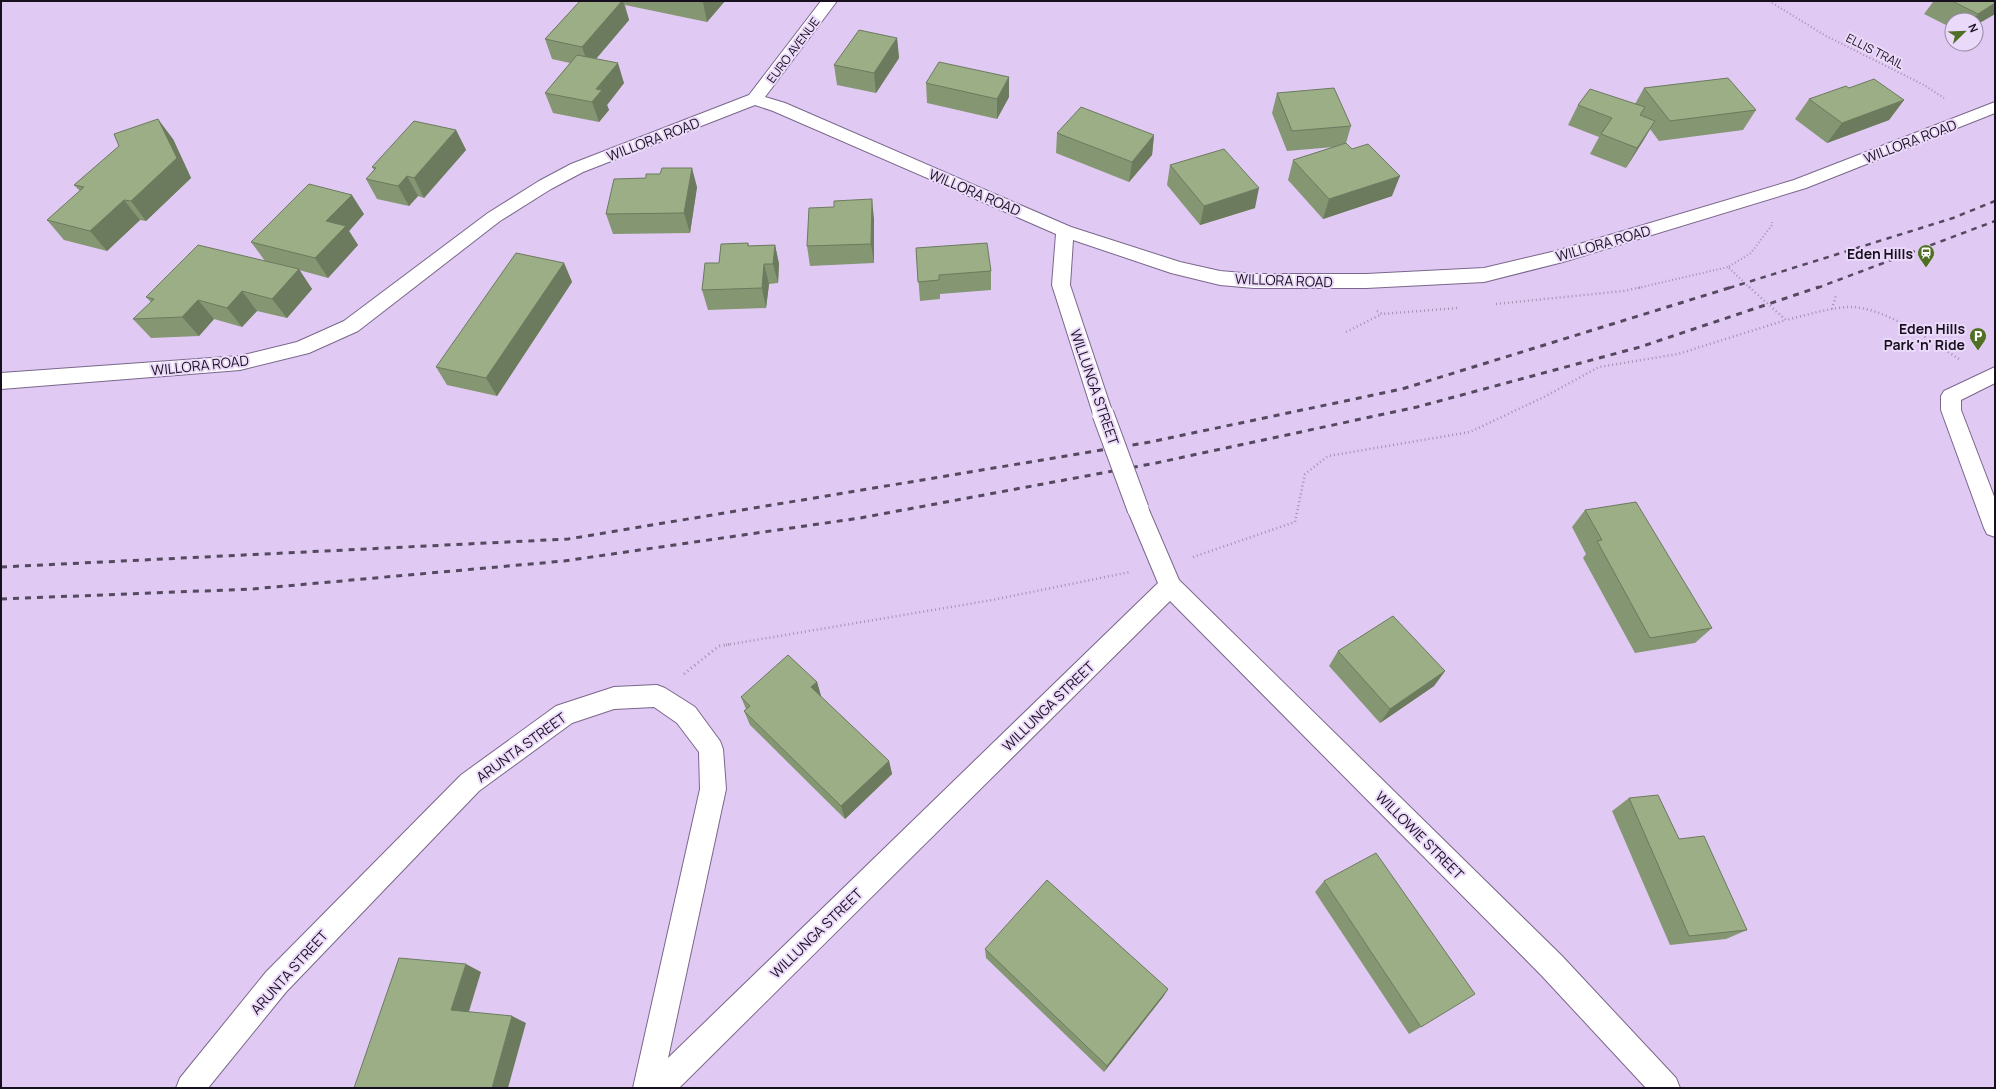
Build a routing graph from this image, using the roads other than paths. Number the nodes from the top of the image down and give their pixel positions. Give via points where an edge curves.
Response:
1 (829, 1) edge
2 (755, 99) junction
3 (1995, 107) edge
4 (1065, 231) junction
5 (1992, 376) edge
6 (1, 381) edge
7 (1995, 528) edge
8 (1166, 576) junction
9 (190, 1088) edge
10 (647, 1088) edge
11 (658, 1088) edge
12 (1666, 1088) edge

1 - 2 street, EURO AVENUE
2 - 4 street, WILLORA ROAD via 780,107
2 - 6 street, WILLORA ROAD via 577,168 545,185 494,217 351,326 302,348 240,363
3 - 4 street, WILLORA ROAD via 1800,184 1557,257 1484,275 1366,282 1254,281 1220,278 1178,268
4 - 8 street, WILLUNGA STREET, bridge via 1061,284 1103,414
5 - 7 street via 1951,396 1951,410
8 - 11 street, WILLUNGA STREET
8 - 12 street, WILLOWIE STREET via 1552,966
9 - 10 street, ARUNTA STREET via 276,982 470,783 565,714 614,698 657,696 686,715 711,749 713,789

